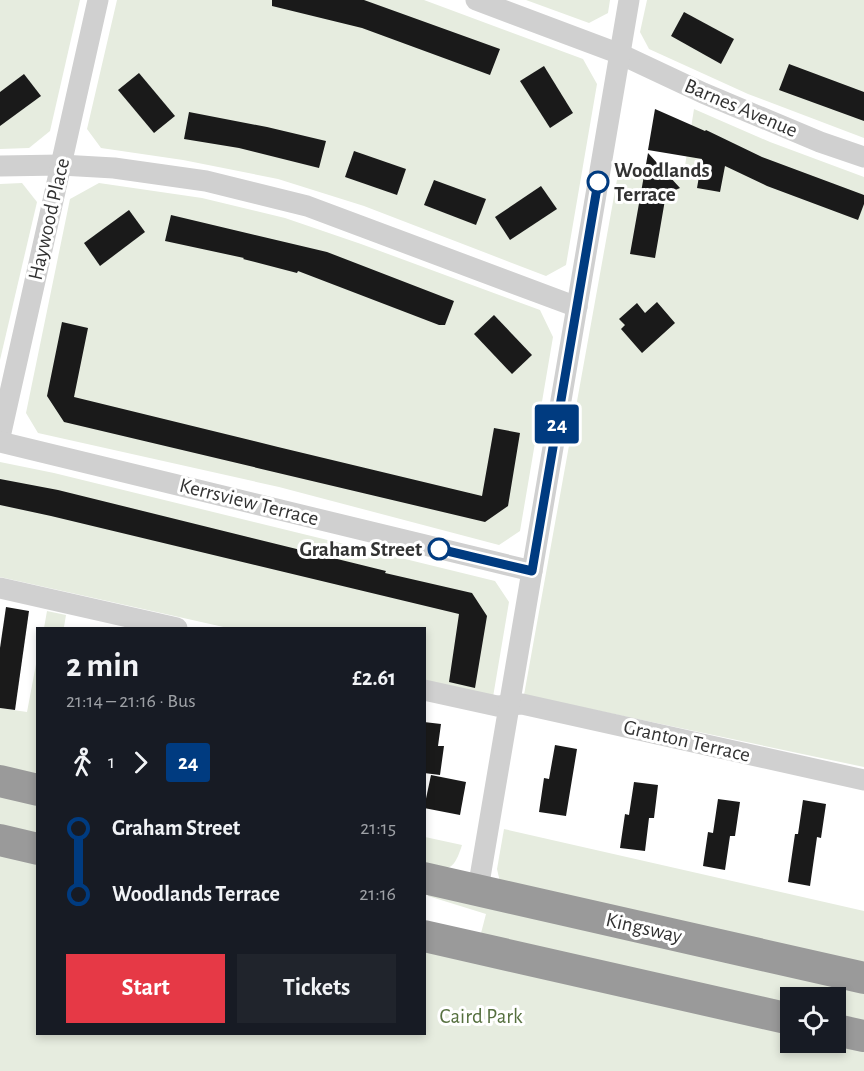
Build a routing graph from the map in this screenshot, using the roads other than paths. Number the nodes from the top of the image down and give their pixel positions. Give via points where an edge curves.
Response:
1 (98, 0) edge
2 (476, 0) edge
3 (629, 0) edge
4 (620, 54) junction
5 (864, 157) edge
6 (61, 165) junction
7 (0, 166) edge
8 (577, 307) junction
9 (0, 437) edge
10 (0, 442) edge
11 (532, 571) junction
12 (0, 588) edge
13 (173, 627) edge
14 (426, 690) edge
15 (510, 705) junction
16 (864, 780) edge
17 (0, 781) edge
18 (36, 790) edge
19 (0, 840) edge
20 (36, 849) edge
21 (426, 878) edge
22 (478, 889) junction
23 (426, 936) edge
24 (864, 978) edge
25 (780, 1017) edge
26 (846, 1032) edge
27 (864, 1036) edge

1 - 6 street, Haywood Place
2 - 4 street, Barnes Avenue
3 - 4 street
4 - 5 street, Barnes Avenue via 713,98
4 - 8 street
6 - 7 street
6 - 8 street via 206,181 308,206
6 - 9 street, Haywood Place
8 - 11 street
10 - 11 street, Kerrsview Terrace
11 - 15 street
12 - 13 street
14 - 15 street, Granton Terrace
15 - 16 street, Granton Terrace via 522,704
15 - 22 street
17 - 18 highway
19 - 20 highway
21 - 22 highway, Kingsway
22 - 24 highway, Kingsway
23 - 25 highway
26 - 27 highway

